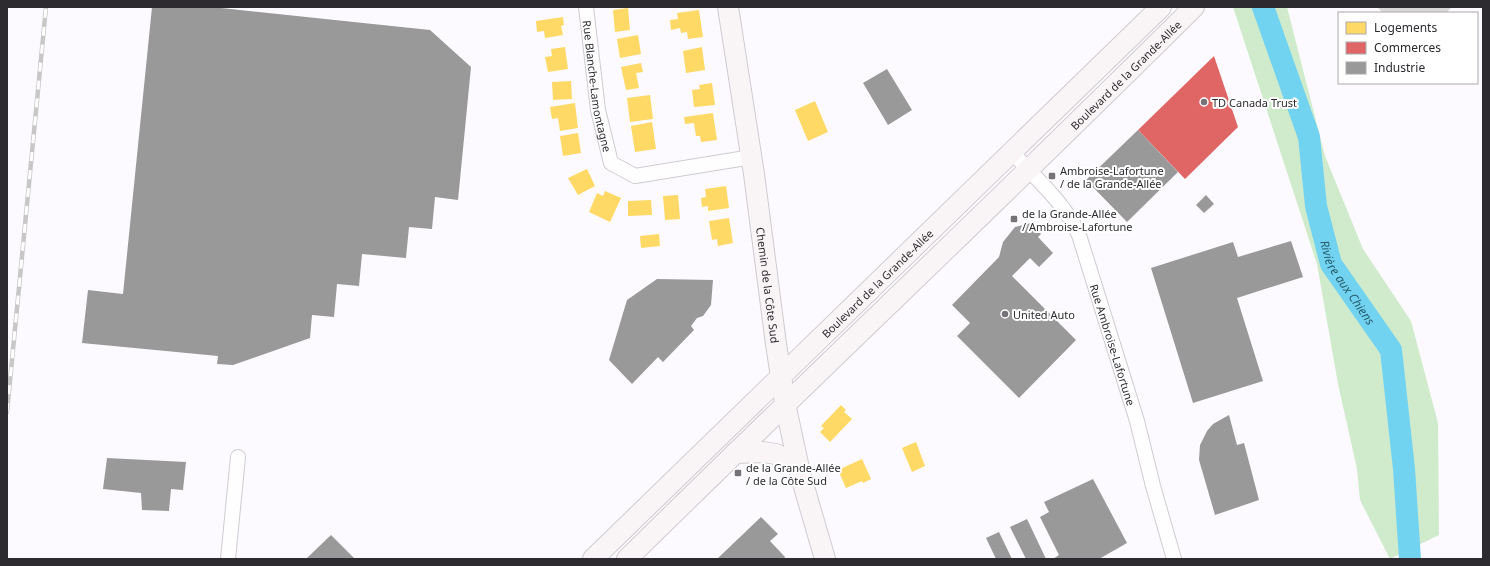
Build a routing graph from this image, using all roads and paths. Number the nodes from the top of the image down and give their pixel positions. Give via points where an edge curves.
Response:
1 (586, 7) edge
2 (728, 7) edge
3 (1161, 7) edge
4 (1194, 7) edge
5 (1012, 152) junction
6 (752, 157) junction
7 (1028, 170) junction
8 (781, 377) junction
9 (785, 403) junction
10 (735, 453) junction
11 (238, 457) dead end
12 (798, 465) junction
13 (228, 559) edge
14 (593, 559) edge
15 (627, 559) edge
16 (826, 559) edge
17 (1174, 559) edge

1 - 6 street, Rue Blanche-Lamontagne via 598,110 610,163 635,176
2 - 6 street, Chemin de la Côte Sud
3 - 5 street, Boulevard de la Grande-Allée
4 - 7 street, Boulevard de la Grande-Allée
5 - 7 street, Rue Ambroise-Lafortune
5 - 8 street, Boulevard de la Grande-Allée
6 - 8 street, Chemin de la Côte Sud
7 - 9 street, Boulevard de la Grande-Allée
7 - 17 street, Rue Ambroise-Lafortune via 1065,211 1079,235 1137,421
8 - 9 street, Chemin de la Côte Sud
8 - 14 street, Boulevard de la Grande-Allée
9 - 10 street, Boulevard de la Grande-Allée
9 - 12 street, Chemin de la Côte Sud
10 - 12 street via 776,454
10 - 15 street, Boulevard de la Grande-Allée
11 - 13 street
12 - 16 street, Chemin de la Côte Sud

